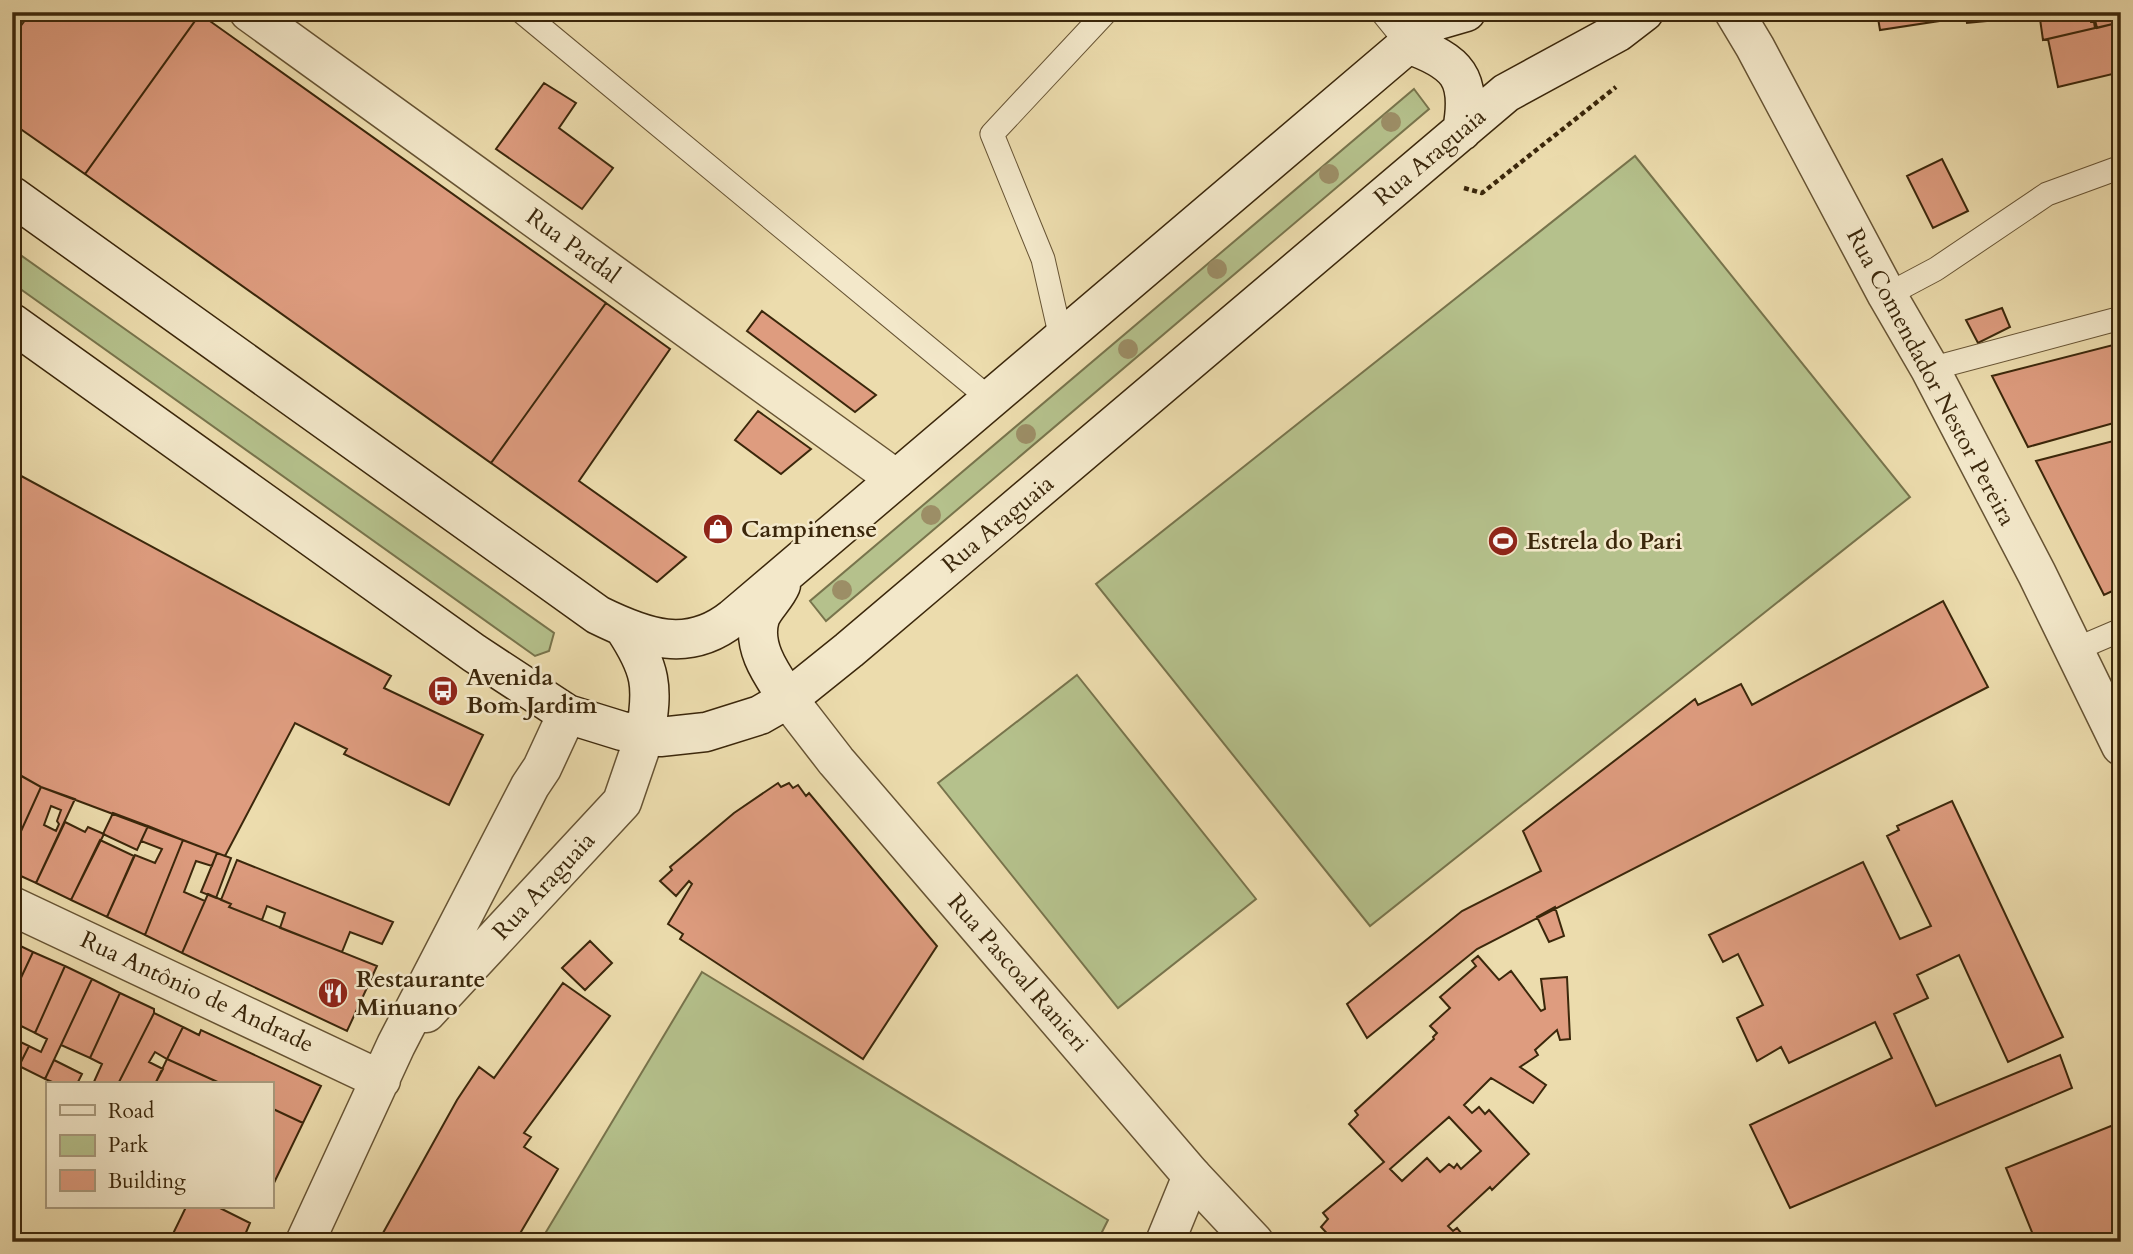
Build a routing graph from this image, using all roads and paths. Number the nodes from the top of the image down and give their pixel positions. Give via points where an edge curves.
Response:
1 (249, 12) edge
2 (522, 12) edge
3 (1106, 12) edge
4 (1382, 12) edge
5 (1466, 12) edge
6 (1644, 12) edge
7 (1734, 12) edge
8 (1408, 44) junction
9 (1624, 81) dead end
10 (1462, 131) junction
11 (2121, 167) edge
12 (1482, 193) dead end
13 (12, 196) edge
14 (1887, 295) junction
15 (2121, 317) edge
16 (12, 323) edge
17 (1061, 338) junction
18 (1930, 369) junction
19 (990, 398) junction
20 (896, 479) junction
21 (787, 572) junction
22 (624, 628) junction
23 (2121, 630) edge
24 (2074, 650) junction
25 (788, 699) junction
26 (567, 715) junction
27 (645, 735) junction
28 (2121, 746) edge
29 (12, 906) edge
30 (396, 1045) junction
31 (381, 1080) junction
32 (1192, 1176) junction
33 (305, 1242) edge
34 (1165, 1242) edge
35 (1254, 1242) edge

1 - 20 main road, Rua Pardal
2 - 19 lane
3 - 17 lane via 992,134 1043,259
4 - 8 lane
5 - 8 main road via 1435,22
6 - 10 main road, Rua Araguaia via 1618,32 1506,93
7 - 14 main road, Rua Comendador Nestor Pereira
8 - 10 main road via 1433,53 1459,75 1466,105
8 - 17 main road
9 - 12 path
10 - 25 main road, Rua Araguaia
11 - 14 lane via 2047,194 1936,269
13 - 22 main road via 598,615
14 - 18 main road, Rua Comendador Nestor Pereira
15 - 18 lane
16 - 26 main road
17 - 19 main road
18 - 24 main road, Rua Comendador Nestor Pereira
19 - 20 main road
20 - 21 main road
21 - 22 main road via 718,630 697,638 653,637
21 - 25 main road, Rua Pascoal Ranieri via 761,618 759,644
22 - 27 main road via 641,654 650,680
23 - 24 lane
24 - 28 main road, Rua Comendador Nestor Pereira
25 - 27 main road, Rua Araguaia via 760,715 706,732
25 - 32 main road, Rua Pascoal Ranieri
26 - 27 main road
26 - 30 main road, Rua Araguaia
27 - 30 main road, Rua Araguaia via 622,802
29 - 31 main road, Rua Antônio de Andrade
30 - 31 main road, Rua Araguaia
31 - 33 main road, Rua Araguaia
32 - 34 main road
32 - 35 main road, Rua Pascoal Ranieri

